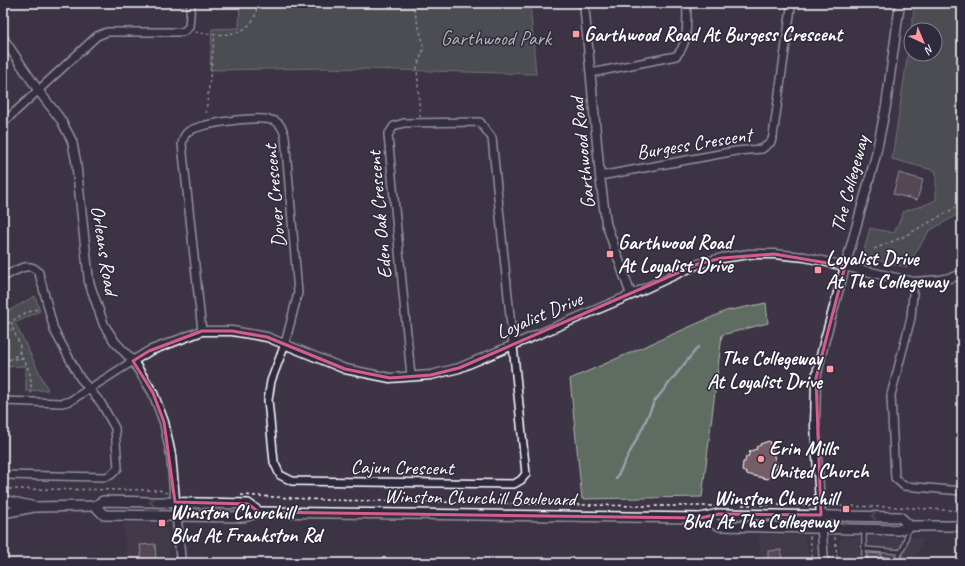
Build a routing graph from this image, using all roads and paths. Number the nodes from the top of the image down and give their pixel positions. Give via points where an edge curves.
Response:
1 (191, 3) edge
2 (256, 3) edge
3 (412, 3) edge
4 (584, 3) edge
5 (687, 3) edge
6 (790, 3) edge
7 (900, 3) edge
8 (187, 30) junction
9 (215, 33) junction
10 (3, 38) edge
11 (591, 73) junction
12 (38, 90) junction
13 (206, 113) dead end
14 (3, 123) edge
15 (420, 123) junction
16 (600, 176) junction
17 (962, 204) edge
18 (874, 249) dead end
19 (845, 266) junction
20 (962, 275) edge
21 (3, 277) edge
22 (914, 282) junction
23 (631, 295) junction
24 (48, 306) junction
25 (12, 322) junction
26 (4, 327) edge
27 (12, 330) junction
28 (202, 331) junction
29 (285, 344) junction
30 (512, 344) junction
31 (19, 351) junction
32 (14, 358) junction
33 (23, 358) junction
34 (133, 361) junction
35 (3, 362) edge
36 (411, 376) junction
37 (89, 388) junction
38 (3, 401) edge
39 (30, 402) junction
40 (3, 476) edge
41 (3, 489) edge
42 (962, 491) edge
43 (164, 493) dead end
44 (238, 495) dead end
45 (3, 500) edge
46 (175, 502) junction
47 (803, 504) dead end
48 (95, 506) junction
49 (720, 506) dead end
50 (735, 506) dead end
51 (34, 507) junction
52 (835, 507) dead end
53 (962, 511) edge
54 (259, 512) junction
55 (3, 513) edge
56 (820, 515) junction
57 (176, 516) junction
58 (700, 518) junction
59 (910, 526) junction
60 (962, 526) edge
61 (821, 529) junction
62 (864, 530) junction
63 (810, 536) dead end
64 (835, 537) dead end
65 (864, 549) junction
66 (901, 552) junction
67 (882, 559) dead end
68 (837, 562) junction
69 (896, 562) edge
70 (181, 563) edge
71 (813, 563) edge
72 (824, 563) edge
73 (848, 563) edge
74 (864, 563) edge

1 - 8 street
2 - 9 path via 253,21 247,28 238,32
3 - 15 path via 423,42 423,51 417,67
4 - 11 street, Garthwood Road
5 - 11 street via 685,43 676,56
6 - 16 street, Burgess Crescent via 773,136 767,146 762,149 736,151
7 - 19 street, The Collegeway via 886,106 875,159
8 - 9 path via 196,33
8 - 12 street via 178,33 101,34
9 - 13 path
10 - 12 street, Orleans Road
11 - 16 street, Garthwood Road
12 - 14 street
12 - 34 street, Orleans Road via 61,120 72,142 89,282 104,325 115,342
15 - 30 street, Eden Oak Crescent via 480,122 492,138
15 - 36 street, Eden Oak Crescent via 394,126 388,135
16 - 23 street, Garthwood Road via 606,223
17 - 18 path via 903,237
19 - 22 street, Loyalist Drive
19 - 23 street, Loyalist Drive via 806,257 749,254 698,264
19 - 56 street, The Collegeway via 816,378
20 - 22 street, Loyalist Drive
21 - 24 street via 27,266 34,268 39,273
22 - 42 street via 911,318 891,395 895,478 904,486
23 - 30 street, Loyalist Drive
24 - 25 path via 32,310
24 - 37 street via 54,330 80,378
25 - 26 path
25 - 27 path
26 - 27 path
27 - 31 path via 19,339
28 - 29 street, Loyalist Drive via 247,332
28 - 29 street, Dover Crescent via 182,144 188,132 206,124 237,120 269,120 282,127 285,136 298,293
28 - 34 street, Loyalist Drive via 149,351
29 - 30 street, Cajun Crescent via 271,381 268,400 274,462 280,475 292,481 514,484 526,474
29 - 36 street, Loyalist Drive via 345,370 390,378
30 - 36 street, Loyalist Drive via 458,368 431,375
31 - 32 path
31 - 33 path
32 - 33 path
32 - 35 path
33 - 39 path via 32,376
34 - 37 street
34 - 46 street, Orleans Road via 153,393 164,422 171,455
37 - 39 street via 70,401 62,403
37 - 40 street via 115,428 118,468 105,477
38 - 39 street
41 - 43 path via 159,490
44 - 49 path via 326,500
45 - 51 main road, Winston Churchill Boulevard
46 -> 48 main road, Winston Churchill Boulevard via 103,501
46 - 54 main road, Winston Churchill Boulevard via 248,504
46 - 57 street, Orleans Road
47 - 50 path
48 - 51 main road, Winston Churchill Boulevard
48 - 57 main road, Winston Churchill Boulevard via 104,515
51 - 55 main road, Winston Churchill Boulevard
52 - 53 path
54 - 57 main road, Winston Churchill Boulevard via 244,517
54 - 58 main road, Winston Churchill Boulevard
56 - 58 main road, Winston Churchill Boulevard via 719,514
59 -> 56 main road, Winston Churchill Boulevard via 900,517
56 - 61 street, The Collegeway
57 - 70 street, Orleans Road
58 - 61 main road, Winston Churchill Boulevard via 720,526
59 - 60 main road, Winston Churchill Boulevard
59 - 62 main road, Winston Churchill Boulevard via 899,530
59 - 66 lane
61 - 62 main road, Winston Churchill Boulevard
61 - 72 street, The Collegeway
62 - 65 lane
63 - 71 path
64 - 68 path
65 - 66 lane
65 - 74 lane
66 - 69 lane
67 - 69 lane
68 - 72 lane
68 - 73 lane

